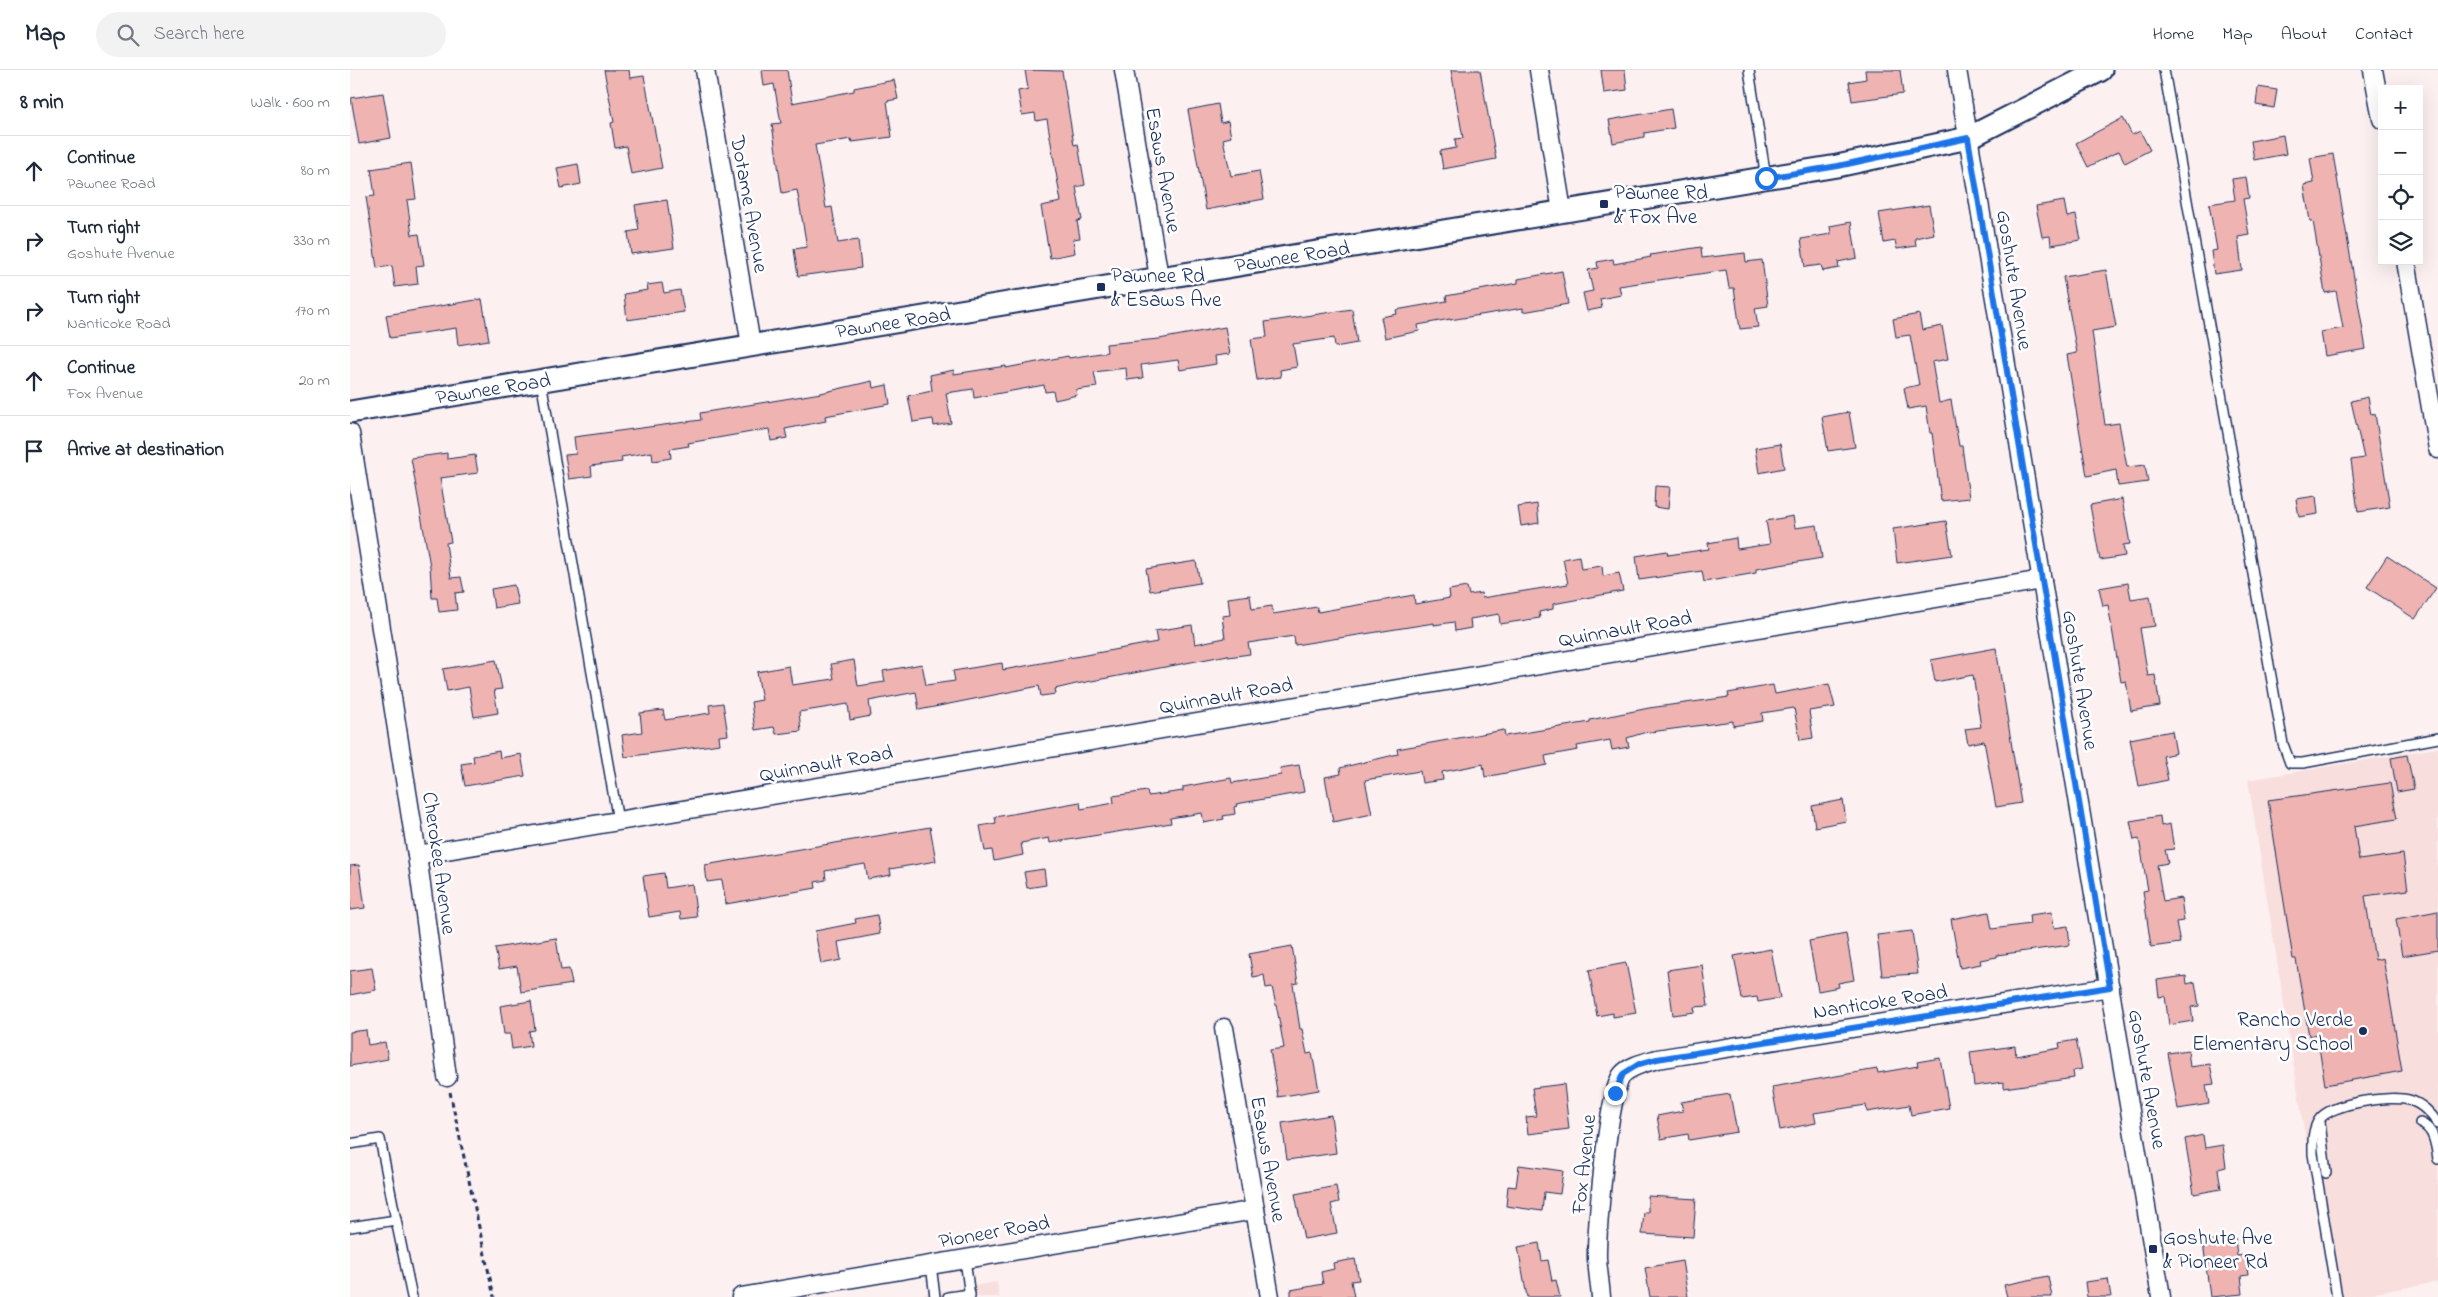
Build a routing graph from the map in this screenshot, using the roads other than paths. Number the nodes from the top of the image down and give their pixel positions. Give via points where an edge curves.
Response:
1 (705, 70) edge
2 (1124, 70) edge
3 (1539, 70) edge
4 (1749, 70) edge
5 (1957, 70) edge
6 (2101, 70) edge
7 (2164, 70) edge
8 (2374, 70) edge
9 (2378, 94) edge
10 (1968, 138) junction
11 (1766, 178) junction
12 (1562, 211) junction
13 (2407, 265) edge
14 (1159, 277) junction
15 (751, 346) junction
16 (541, 380) junction
17 (350, 412) edge
18 (350, 433) edge
19 (2438, 449) edge
20 (2042, 580) junction
21 (2438, 738) edge
22 (618, 821) junction
23 (417, 855) junction
24 (2110, 987) junction
25 (1224, 1028) dead end
26 (1657, 1059) joint
27 (447, 1077) road end
28 (2319, 1119) junction
29 (2420, 1123) dead end
30 (2438, 1124) edge
31 (350, 1144) edge
32 (2438, 1159) edge
33 (2326, 1172) dead end
34 (1255, 1210) junction
35 (396, 1220) junction
36 (350, 1227) edge
37 (965, 1259) junction
38 (931, 1265) junction
39 (807, 1291) edge
40 (970, 1295) edge
41 (412, 1297) edge
42 (741, 1297) edge
43 (935, 1297) edge
44 (948, 1297) edge
45 (1270, 1297) edge
46 (1602, 1297) edge
47 (2161, 1297) edge
48 (2337, 1297) edge

1 - 15 street, Dotame Avenue
2 - 14 street, Esaws Avenue
3 - 12 street
4 - 11 lane
5 - 10 street, Goshute Avenue
6 - 10 street, Pawnee Road
7 - 21 lane via 2283,744 2290,763
8 - 9 street
10 - 11 street, Pawnee Road
10 - 20 street, Goshute Avenue
11 - 12 street, Pawnee Road
12 - 14 street, Pawnee Road
13 - 19 street
14 - 15 street, Pawnee Road
15 - 16 street, Pawnee Road
16 - 17 street, Pawnee Road
16 - 22 lane
18 - 23 street, Cherokee Avenue
20 - 22 street, Quinnault Road
20 - 24 street, Goshute Avenue
22 - 23 street, Quinnault Road
23 - 27 street, Cherokee Avenue
24 - 26 street, Nanticoke Road
24 - 47 street, Goshute Avenue
25 - 34 street, Esaws Avenue
26 - 46 street, Fox Avenue via 1639,1064 1623,1074 1615,1093 1600,1204 1597,1258
28 - 30 lane via 2348,1105 2396,1098 2412,1101
28 - 33 lane
28 - 48 lane via 2313,1134 2313,1154
29 - 32 lane via 2432,1133
31 - 35 lane via 380,1139
34 - 37 street, Pioneer Road
34 - 45 street, Esaws Avenue
35 - 36 lane
35 - 41 lane
37 - 38 street, Pioneer Road
37 - 40 lane
38 - 39 street, Pioneer Road
38 - 43 lane
39 - 42 street, Pioneer Road
40 - 44 lane

